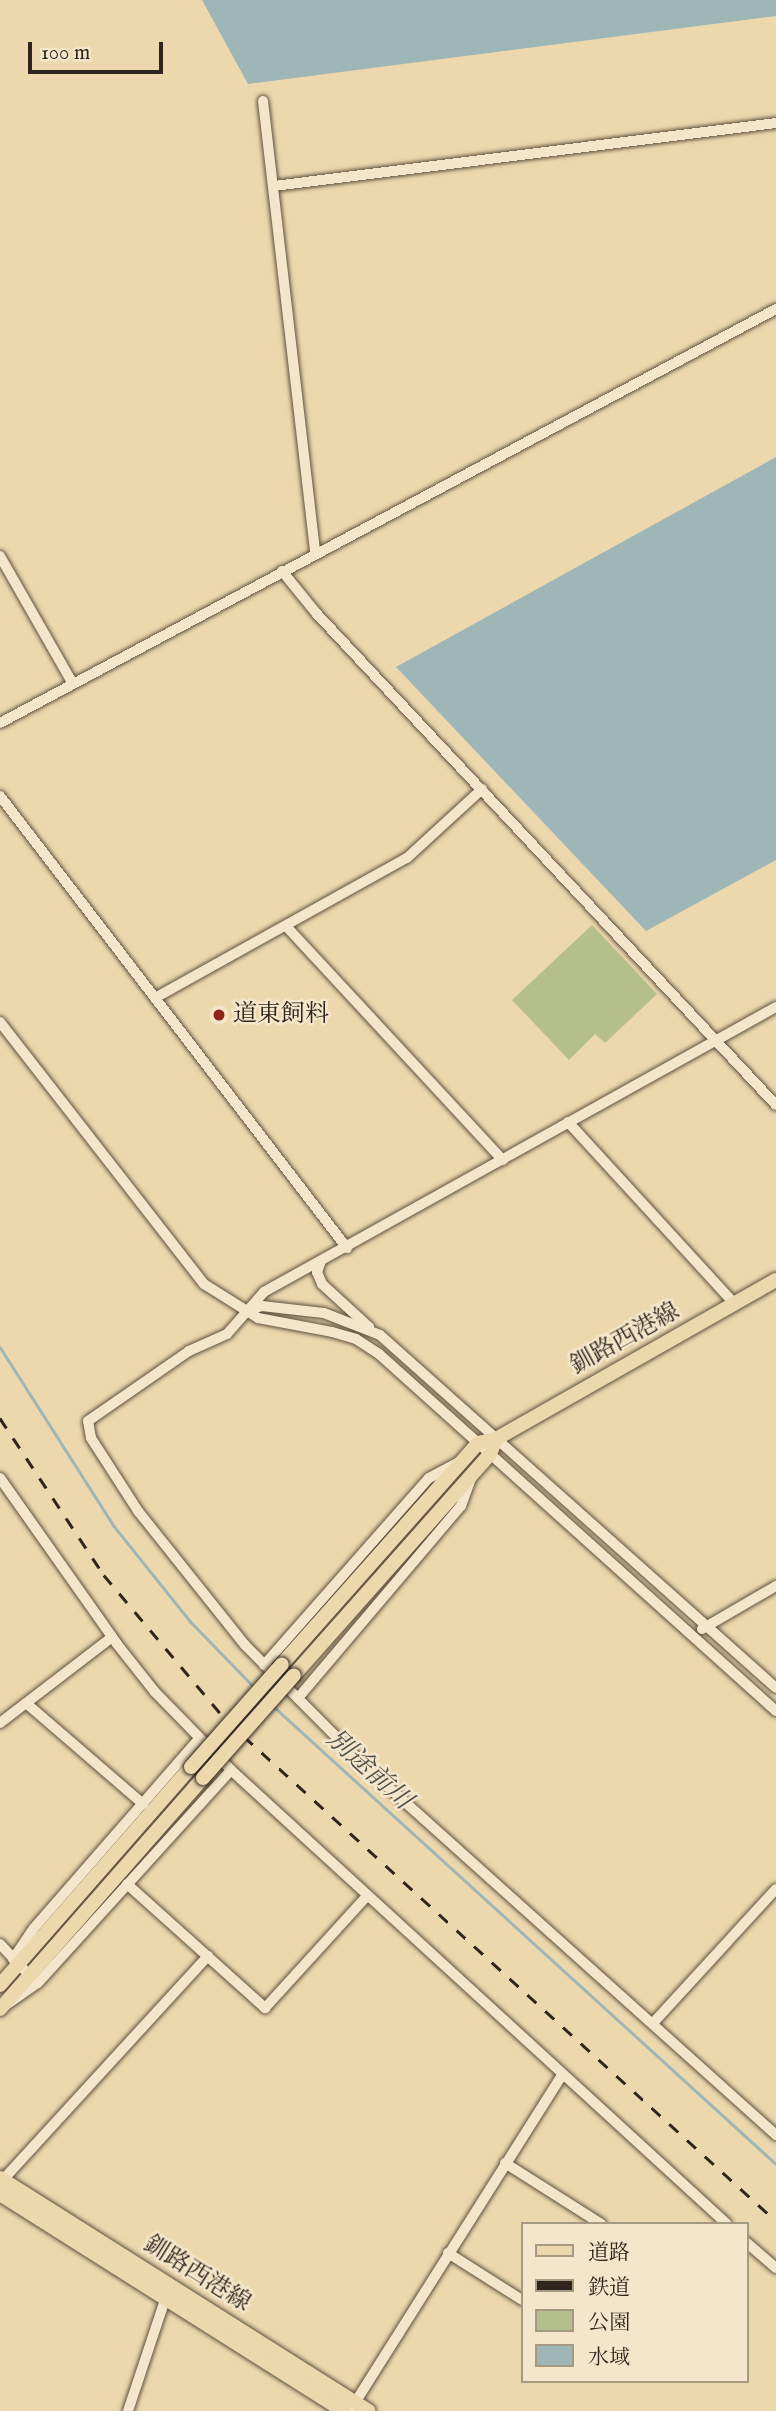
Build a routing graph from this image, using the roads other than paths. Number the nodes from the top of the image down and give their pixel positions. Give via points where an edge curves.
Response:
1 (263, 101) dead end
2 (776, 123) edge
3 (274, 186) junction
4 (776, 309) edge
5 (315, 553) junction
6 (0, 556) edge
7 (282, 570) junction
8 (72, 682) junction
9 (0, 723) edge
10 (482, 789) junction
11 (0, 796) edge
12 (286, 926) junction
13 (155, 998) junction
14 (776, 1007) edge
15 (0, 1023) edge
16 (717, 1041) junction
17 (776, 1105) edge
18 (568, 1122) junction
19 (503, 1160) junction
20 (346, 1248) junction
21 (321, 1261) junction
22 (776, 1280) edge
23 (735, 1304) junction
24 (248, 1310) junction
25 (371, 1330) junction
26 (496, 1439) junction
27 (478, 1443) junction
28 (490, 1454) junction
29 (463, 1460) junction
30 (474, 1471) junction
31 (0, 1478) edge
32 (776, 1586) edge
33 (708, 1626) junction
34 (694, 1634) junction
35 (112, 1637) junction
36 (264, 1665) junction
37 (776, 1688) edge
38 (298, 1698) junction
39 (26, 1703) junction
40 (776, 1711) edge
41 (0, 1723) edge
42 (200, 1738) junction
43 (231, 1770) junction
44 (143, 1804) junction
45 (127, 1884) junction
46 (776, 1889) edge
47 (367, 1896) junction
48 (0, 1944) edge
49 (208, 1956) junction
50 (16, 1961) junction
51 (30, 1976) junction
52 (0, 1985) edge
53 (0, 2009) edge
54 (654, 2022) junction
55 (563, 2074) junction
56 (776, 2135) edge
57 (505, 2163) junction
58 (1, 2184) edge
59 (598, 2222) edge
60 (725, 2222) edge
61 (748, 2244) edge
62 (448, 2253) junction
63 (776, 2268) edge
64 (168, 2291) junction
65 (520, 2299) edge
66 (349, 2408) edge
67 (128, 2411) edge
68 (368, 2411) edge

1 - 3 street
2 - 3 street
3 - 5 street
4 - 5 street
5 - 7 street
6 - 8 street
7 - 8 street
7 - 10 street
8 - 9 street
10 - 12 street via 407,858
10 - 16 street
11 - 13 street
12 - 13 street
12 - 19 street
13 - 20 street
14 - 16 street
15 - 24 street via 188,1269 212,1291
16 - 17 street
16 - 18 street
18 - 19 street
18 - 23 street
19 - 20 street
20 - 21 street
21 - 24 street via 264,1292
21 - 25 street via 317,1272 322,1284
22 - 23 main road, 釧路西港線
23 - 26 main road, 釧路西港線
24 - 25 street via 262,1306 324,1313
24 - 27 street via 280,1325 356,1339 379,1354
24 - 36 street via 227,1334 189,1351 88,1421 91,1438 138,1511
25 - 26 street
26 - 27 main road, 釧路西港線
26 - 28 main road
26 - 33 street
27 - 28 street
27 - 29 main road
28 - 30 main road
28 - 34 street
29 - 36 street via 429,1478
29 - 50 main road, bridge
30 - 38 street via 461,1506
30 - 51 main road, bridge
31 - 35 street
32 - 33 street
33 - 34 street
33 - 37 street
34 - 40 street
35 - 39 street
35 - 42 street
36 - 38 street
38 - 54 street via 367,1768
39 - 41 street
39 - 44 street
42 - 43 street
42 - 44 street
43 - 45 street
43 - 47 street
44 - 50 street via 34,1928
45 - 49 street
45 - 53 street via 38,1983
46 - 54 street
47 - 49 street via 265,2008
47 - 55 street
48 - 50 street
49 - 58 street
50 - 51 street
50 - 52 main road
51 - 53 main road
54 - 56 street
55 - 57 street
55 - 60 street
57 - 59 street
57 - 62 street
58 - 64 main road, 釧路西港線
61 - 63 street
62 - 65 street
62 - 66 street
64 - 66 main road, 釧路西港線
64 - 67 street
66 - 68 main road, 釧路西港線

